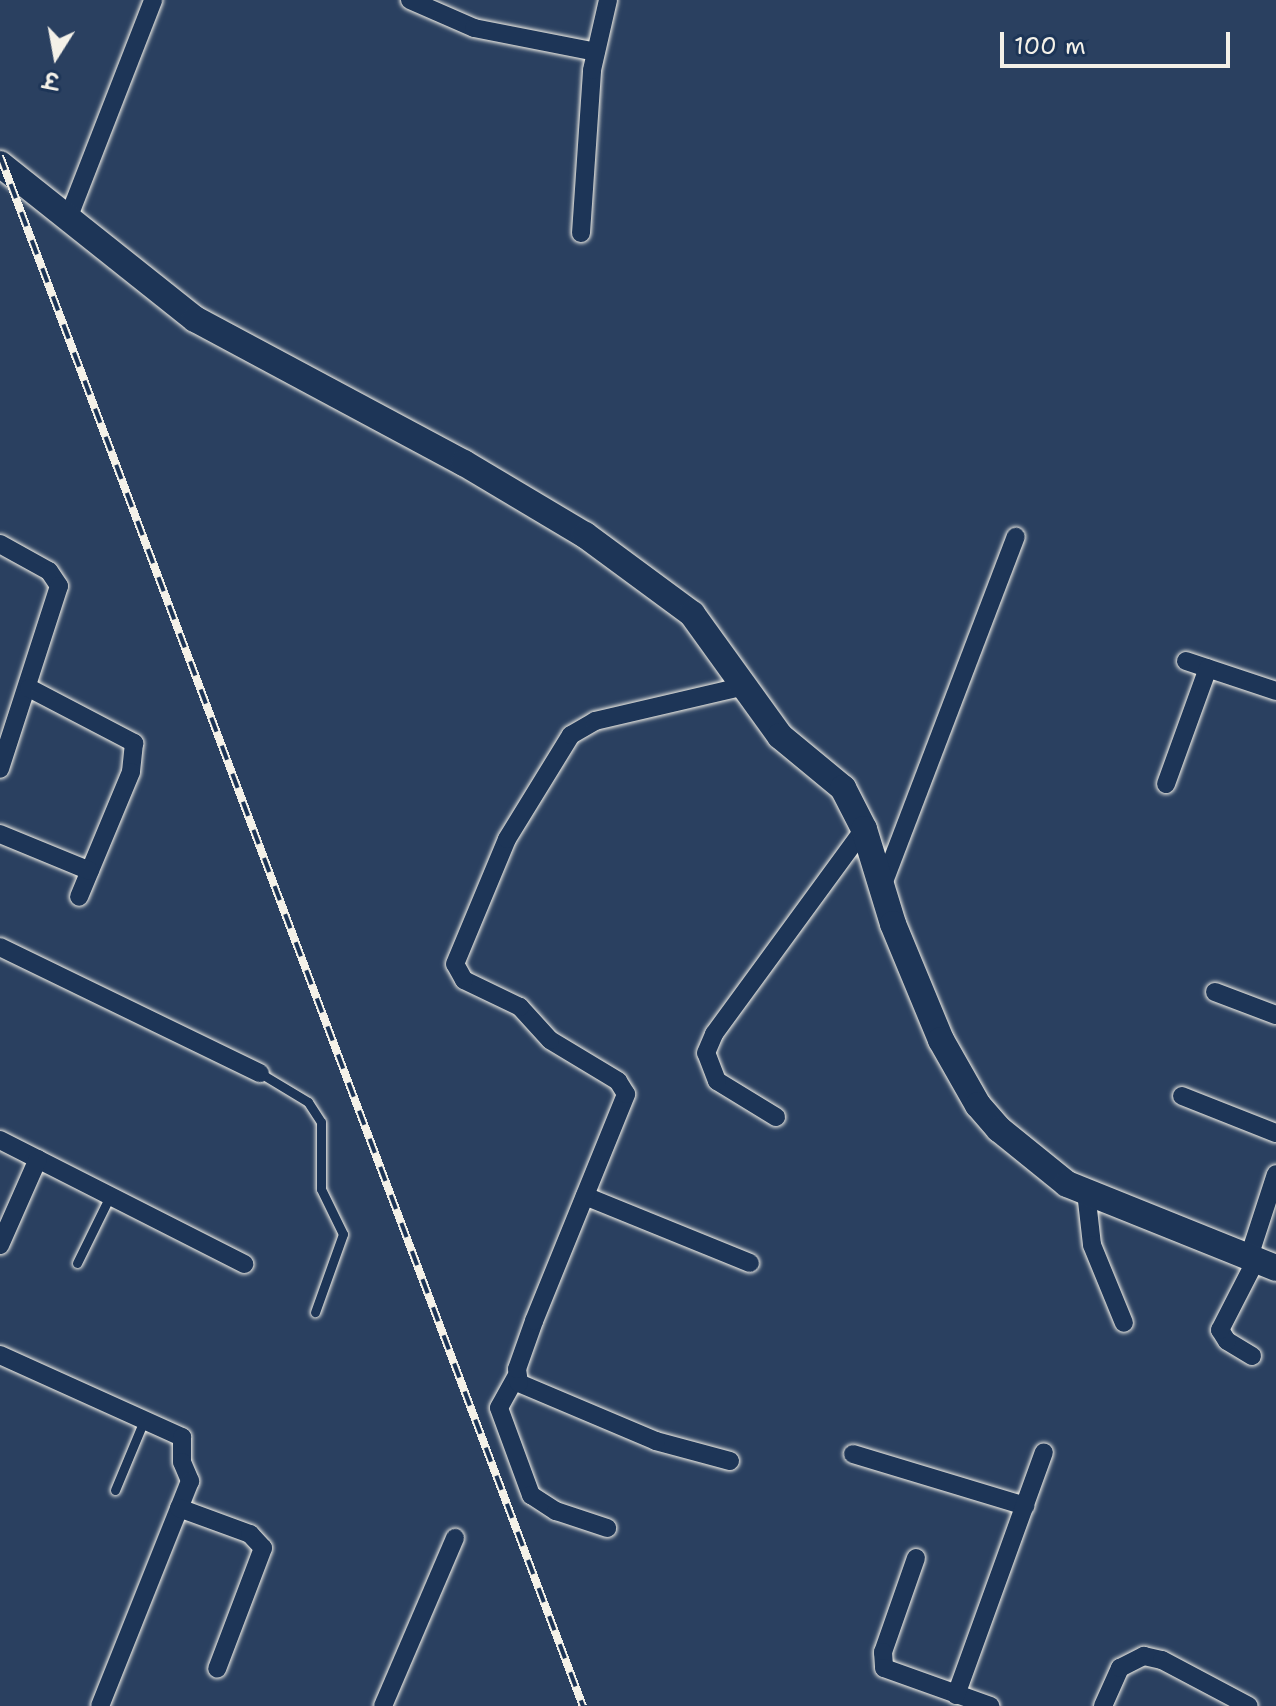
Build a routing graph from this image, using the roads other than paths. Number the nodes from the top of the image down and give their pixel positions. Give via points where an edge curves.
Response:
1 (153, 0) edge
2 (410, 0) edge
3 (608, 0) edge
4 (596, 52) junction
5 (0, 164) edge
6 (69, 216) junction
7 (581, 233) dead end
8 (1016, 537) dead end
9 (0, 544) edge
10 (1186, 661) dead end
11 (1208, 668) junction
12 (746, 686) junction
13 (29, 688) junction
14 (1276, 691) edge
15 (0, 769) edge
16 (1166, 784) dead end
17 (864, 829) junction
18 (0, 834) edge
19 (90, 871) junction
20 (882, 887) junction
21 (79, 897) dead end
22 (0, 947) edge
23 (1215, 992) dead end
24 (1276, 1015) edge
25 (260, 1073) joint
26 (1182, 1096) dead end
27 (776, 1117) dead end
28 (1276, 1133) edge
29 (0, 1140) edge
30 (38, 1159) junction
31 (1276, 1174) edge
32 (1086, 1192) junction
33 (110, 1196) junction
34 (585, 1196) junction
35 (0, 1245) edge
36 (1260, 1262) edge
37 (77, 1263) dead end
38 (750, 1263) dead end
39 (244, 1264) dead end
40 (315, 1312) dead end
41 (1124, 1323) dead end
42 (0, 1355) edge
43 (1252, 1356) dead end
44 (516, 1377) junction
45 (145, 1418) junction
46 (1044, 1452) dead end
47 (853, 1454) dead end
48 (730, 1461) dead end
49 (115, 1490) dead end
50 (1025, 1506) junction
51 (179, 1508) junction
52 (607, 1528) dead end
53 (455, 1538) dead end
54 (916, 1558) dead end
55 (217, 1669) dead end
56 (956, 1695) junction
57 (100, 1706) edge
58 (383, 1706) edge
59 (990, 1706) edge
60 (1103, 1706) edge
61 (1249, 1706) edge

1 - 6 street
2 - 4 street via 486,32
3 - 4 street
4 - 7 street
5 - 6 street
6 - 12 street via 230,341 464,463 585,535 692,614
8 - 20 street
9 - 13 street via 49,571 59,586
10 - 11 street
11 - 14 street
11 - 16 street
12 - 17 street via 780,736 831,773
12 - 34 street via 595,721 571,735 512,830 457,955 455,964 464,980 520,1007 550,1040 624,1087 625,1103
13 - 15 street
13 - 19 street via 134,743 131,772
17 - 20 street
17 - 27 street via 714,1034 706,1053 717,1081
18 - 19 street
19 - 21 street
20 - 32 street via 919,990 978,1105 1027,1156
22 - 25 street
23 - 24 street
25 - 40 lane via 308,1102 321,1122 321,1189 343,1234
26 - 28 street
29 - 30 street
30 - 33 street
30 - 35 street
31 - 36 street
32 - 36 street
32 - 41 street via 1092,1245
33 - 37 lane
33 - 39 street
34 - 38 street
34 - 44 street
36 - 43 street via 1220,1330 1227,1341
42 - 45 street
44 - 48 street via 528,1389 656,1441
44 - 52 street via 499,1408 531,1495 556,1511
45 - 49 lane
45 - 51 street via 182,1437 182,1462 190,1481
46 - 50 street
47 - 50 street
50 - 56 street
51 - 55 street via 250,1534 263,1548
51 - 57 street
53 - 58 street
54 - 56 street via 881,1661 891,1673
56 - 59 street
60 - 61 street via 1120,1668 1144,1656 1162,1660

